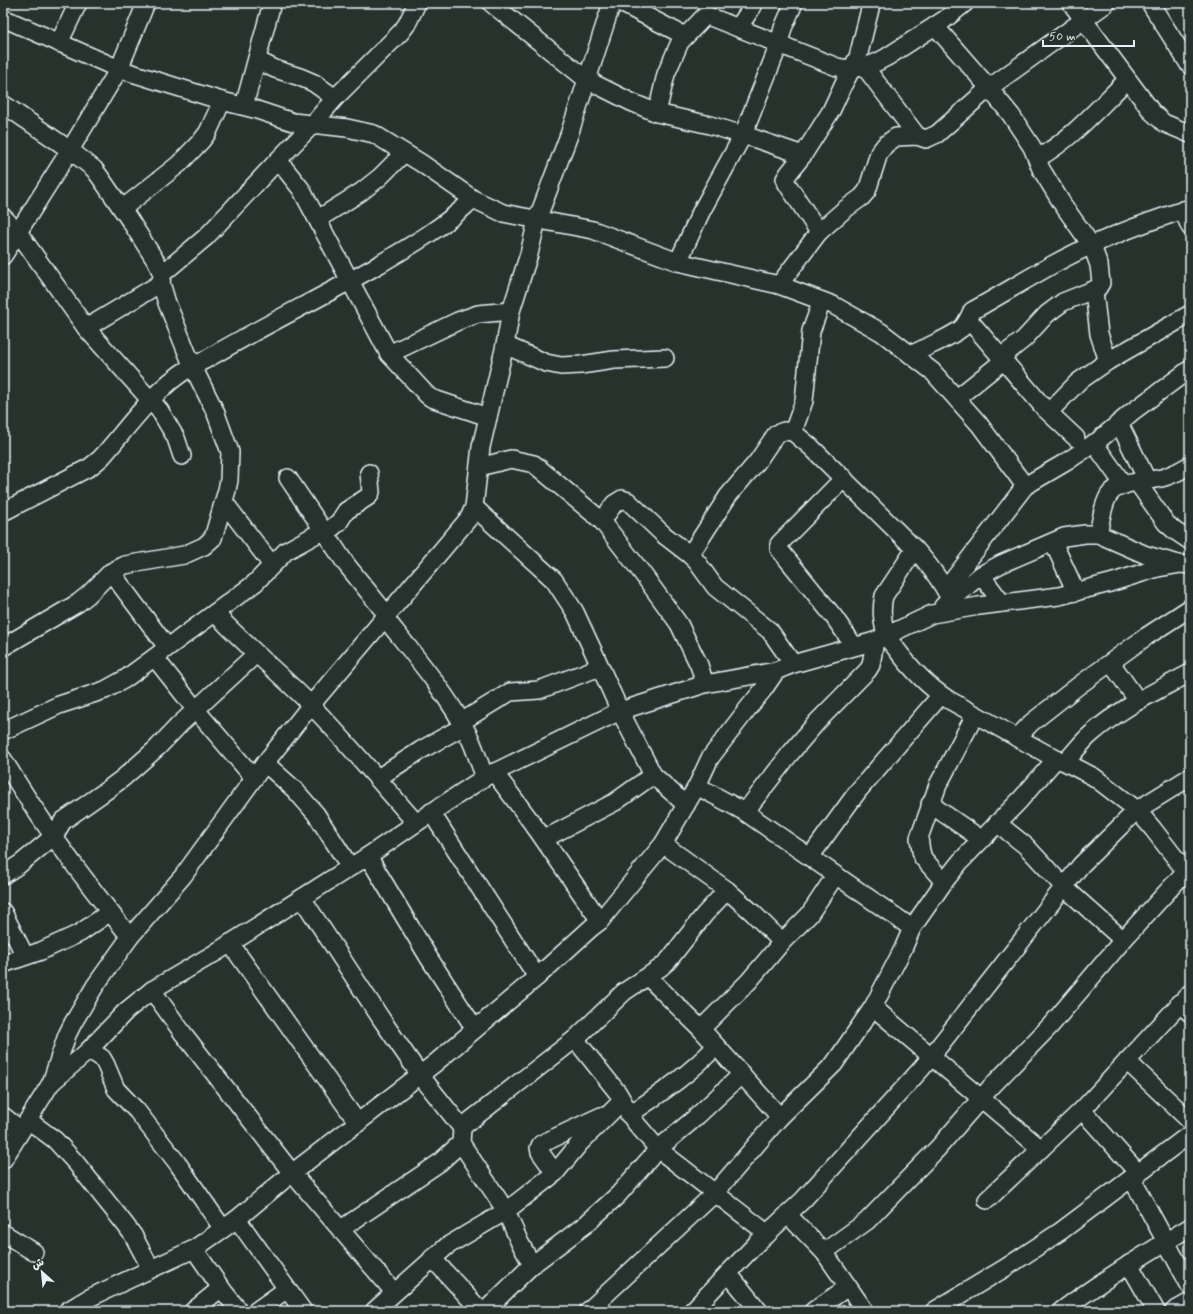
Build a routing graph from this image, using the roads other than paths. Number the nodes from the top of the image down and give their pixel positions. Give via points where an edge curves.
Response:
1 (78, 3) edge
2 (146, 3) edge
3 (272, 3) edge
4 (417, 3) edge
5 (491, 3) edge
6 (612, 3) edge
7 (621, 3) edge
8 (753, 3) edge
9 (794, 3) edge
10 (870, 3) edge
11 (966, 3) edge
12 (1071, 3) edge
13 (1107, 3) edge
14 (1150, 3) edge
15 (3, 18) edge
16 (1083, 20) junction
17 (935, 26) junction
18 (738, 28) junction
19 (686, 36) junction
20 (59, 43) junction
21 (779, 43) junction
22 (257, 60) junction
23 (1190, 66) edge
24 (858, 67) junction
25 (119, 69) junction
26 (587, 80) junction
27 (1127, 80) junction
28 (989, 88) junction
29 (335, 98) junction
30 (222, 101) junction
31 (4, 105) edge
32 (244, 106) junction
33 (657, 113) junction
34 (313, 124) junction
35 (742, 134) junction
36 (1190, 134) edge
37 (916, 136) junction
38 (70, 150) junction
39 (404, 153) junction
40 (803, 155) junction
41 (1038, 158) junction
42 (278, 160) junction
43 (473, 199) junction
44 (122, 209) junction
45 (1186, 209) edge
46 (3, 217) edge
47 (318, 219) junction
48 (537, 220) junction
49 (1190, 227) edge
50 (18, 232) junction
51 (819, 232) junction
52 (1092, 246) junction
53 (3, 256) edge
54 (678, 262) junction
55 (162, 279) junction
56 (351, 281) junction
57 (778, 285) junction
58 (1094, 291) junction
59 (822, 301) junction
60 (510, 312) junction
61 (1190, 314) edge
62 (968, 320) junction
63 (86, 328) junction
64 (505, 345) junction
65 (389, 354) junction
66 (910, 355) junction
67 (665, 358) dead end
68 (1002, 359) junction
69 (1108, 361) junction
70 (192, 365) junction
71 (1190, 369) edge
72 (957, 398) junction
73 (151, 400) junction
74 (1049, 412) junction
75 (488, 417) junction
76 (1119, 423) junction
77 (793, 432) junction
78 (1076, 438) dead end
79 (1094, 443) junction
80 (182, 456) dead end
81 (1190, 465) edge
82 (479, 467) junction
83 (369, 473) dead end
84 (288, 478) dead end
85 (844, 478) junction
86 (1136, 482) junction
87 (1025, 486) junction
88 (224, 502) junction
89 (474, 508) junction
90 (3, 512) edge
91 (602, 521) junction
92 (325, 532) junction
93 (1098, 534) junction
94 (1190, 541) edge
95 (1053, 542) junction
96 (915, 549) junction
97 (690, 555) junction
98 (272, 564) junction
99 (1187, 567) edge
100 (111, 572) junction
101 (981, 576) junction
102 (1076, 592) junction
103 (951, 600) junction
104 (1002, 603) junction
105 (1190, 608) edge
106 (215, 613) junction
107 (386, 617) junction
108 (881, 639) junction
109 (854, 646) junction
110 (3, 647) edge
111 (161, 653) junction
112 (256, 654) junction
113 (1111, 663) junction
114 (793, 664) junction
115 (600, 667) junction
116 (776, 671) junction
117 (1190, 673) edge
118 (705, 684) junction
119 (941, 696) junction
120 (1138, 701) junction
121 (311, 705) junction
122 (196, 710) junction
123 (620, 711) junction
124 (975, 715) junction
125 (462, 724) junction
126 (3, 731) edge
127 (1017, 738) junction
128 (3, 760) edge
129 (1061, 761) junction
130 (265, 763) junction
131 (489, 775) junction
132 (653, 775) junction
133 (1190, 777) edge
134 (254, 778) junction
135 (378, 778) junction
136 (8, 781) edge
137 (697, 786) junction
138 (930, 804) junction
139 (686, 805) junction
140 (1137, 810) junction
141 (431, 812) junction
142 (745, 812) junction
143 (416, 823) junction
144 (998, 823) junction
145 (54, 836) junction
146 (544, 839) junction
147 (981, 840) junction
148 (663, 844) junction
149 (368, 856) junction
150 (810, 857) junction
151 (350, 867) junction
152 (1188, 874) edge
153 (3, 875) edge
154 (835, 876) junction
155 (944, 882) junction
156 (1064, 887) junction
157 (727, 890) junction
158 (302, 898) junction
159 (3, 912) edge
160 (110, 912) junction
161 (600, 921) junction
162 (912, 928) junction
163 (130, 937) junction
164 (1123, 940) junction
165 (782, 942) junction
166 (230, 943) junction
167 (25, 956) junction
168 (3, 964) edge
169 (537, 977) junction
170 (648, 977) junction
171 (152, 990) junction
172 (1186, 1003) edge
173 (873, 1007) junction
174 (476, 1029) junction
175 (701, 1029) junction
176 (575, 1039) junction
177 (716, 1046) junction
178 (87, 1052) junction
179 (932, 1056) junction
180 (1127, 1061) junction
181 (742, 1074) junction
182 (420, 1075) junction
183 (51, 1083) junction
184 (980, 1099) junction
185 (621, 1109) junction
186 (1082, 1110) junction
187 (3, 1116) edge
188 (780, 1117) junction
189 (1190, 1121) edge
190 (358, 1123) junction
191 (25, 1125) junction
192 (1190, 1134) edge
193 (461, 1136) junction
194 (1041, 1149) junction
195 (658, 1150) junction
196 (3, 1160) edge
197 (292, 1173) junction
198 (555, 1173) junction
199 (1135, 1177) junction
200 (714, 1194) junction
201 (987, 1200) dead end
202 (506, 1211) junction
203 (788, 1216) junction
204 (237, 1219) junction
205 (1190, 1227) edge
206 (223, 1229) junction
207 (341, 1229) junction
208 (3, 1233) edge
209 (768, 1234) junction
210 (1166, 1242) junction
211 (194, 1249) junction
212 (34, 1252) dead end
213 (824, 1252) junction
214 (432, 1258) junction
215 (1129, 1264) junction
216 (532, 1265) junction
217 (151, 1269) junction
218 (728, 1273) junction
219 (848, 1286) junction
220 (1190, 1286) edge
221 (221, 1288) junction
222 (287, 1289) junction
223 (394, 1292) junction
224 (1190, 1302) edge
225 (67, 1311) edge
226 (193, 1311) edge
227 (239, 1311) edge
228 (256, 1311) edge
229 (303, 1311) edge
230 (374, 1311) edge
231 (482, 1311) edge
232 (485, 1311) edge
233 (588, 1311) edge
234 (692, 1311) edge
235 (759, 1311) edge
236 (813, 1311) edge
237 (865, 1311) edge
238 (934, 1311) edge
239 (1061, 1311) edge
240 (1156, 1311) edge
241 (1174, 1311) edge

1 - 20 street
2 - 25 street
3 - 22 street
4 - 29 street via 401,32
5 - 26 street
6 - 26 street
7 - 19 street
8 - 18 street
9 - 21 street
10 - 24 street
11 - 17 street
12 - 16 street
13 - 16 street
14 - 23 street
15 - 20 street
16 - 27 street
16 - 28 street
17 - 24 street via 883,59
17 - 28 street
18 - 19 street via 708,16
18 - 21 street
19 - 33 street via 680,42 666,74
20 - 25 street
21 - 24 street via 837,67
21 - 35 street
22 - 29 street via 314,83
22 - 32 street
24 - 37 street
24 - 40 street via 843,85 835,104
25 - 30 street
25 - 38 street
26 - 33 street
26 - 48 street
27 - 36 street via 1164,123
27 - 41 street via 1065,141
28 - 37 street via 937,134 926,139
28 - 41 street via 1011,115
29 - 34 street
30 - 32 street
30 - 44 street via 202,140 179,164
31 - 38 street
32 - 34 street via 293,122
33 - 35 street
34 - 39 street via 374,134
34 - 42 street
35 - 40 street
35 - 54 street
37 - 51 street via 896,138 886,144 879,154 867,191
38 - 44 street via 94,169
38 - 50 street
39 - 43 street
39 - 47 street via 361,192
40 - 51 street via 785,179 786,184
41 - 52 street via 1041,169 1063,205
42 - 47 street via 301,189
42 - 55 street via 206,237
43 - 48 street via 503,213
43 - 56 street via 449,221
44 - 55 street via 157,263
45 - 49 street
45 - 52 street via 1152,220
46 - 50 street
47 - 56 street
48 - 54 street via 593,230
48 - 60 street
50 - 53 street
50 - 63 street
51 - 57 street
52 - 58 street via 1099,265 1101,283
52 - 62 street via 1053,265 972,312
54 - 57 street
55 - 63 street
55 - 70 street via 167,303
56 - 65 street
56 - 70 street
57 - 59 street
58 - 68 street via 1063,302 1047,314
58 - 69 street via 1099,334
59 - 66 street via 881,332
59 - 77 street via 811,330 804,401
60 - 64 street
60 - 65 street via 478,314
61 - 69 street
62 - 66 street via 955,333
62 - 68 street
63 - 73 street
64 - 67 street via 546,363 561,366
64 - 75 street
65 - 75 street via 431,398
66 - 72 street via 932,371
68 - 72 street
68 - 74 street
69 - 74 street via 1078,382
70 - 73 street via 158,391
70 - 88 street via 215,411 230,452 229,480
71 - 76 street
72 - 87 street
73 - 80 street via 167,421
73 - 90 street via 101,458 90,467
74 - 78 street
75 - 82 street
76 - 79 street
76 - 86 street
77 - 85 street
77 - 97 street via 784,431 776,434 757,462 728,496
79 - 86 street
79 - 87 street
81 - 86 street via 1172,475
82 - 89 street
82 - 91 street via 511,459 534,464
83 - 92 street via 369,496 346,511 338,522
84 - 92 street
85 - 96 street
85 - 109 street via 779,544 779,549
86 - 93 street via 1110,494
86 - 94 street via 1166,523
87 - 103 street
88 - 98 street
88 - 100 street via 213,538 204,546 184,555 126,565
89 - 107 street via 469,518
89 - 115 street via 554,580 575,612
91 - 97 street via 614,504 622,500 628,501
91 - 118 street via 679,624 699,665
92 - 98 street via 286,551
92 - 107 street
93 - 95 street via 1064,537
93 - 99 street via 1146,555
95 - 101 street via 1001,564
95 - 102 street
96 - 103 street via 930,566
96 - 108 street via 884,596
97 - 114 street via 714,587 770,631
98 - 106 street via 255,583
99 - 102 street via 1158,568
100 - 110 street via 78,603
100 - 111 street
101 - 103 street
101 - 104 street
102 - 104 street
103 - 104 street
103 - 108 street via 932,614
105 - 113 street
106 - 111 street
106 - 112 street
107 - 121 street
107 - 125 street via 434,680
108 - 109 street
108 - 119 street
108 - 142 street via 868,670 817,722
109 - 114 street
111 - 122 street
111 - 126 street via 105,690 59,705
112 - 121 street
112 - 122 street
113 - 120 street
113 - 127 street via 1031,723
114 - 116 street
115 - 123 street
115 - 125 street via 540,690 510,692
116 - 118 street
116 - 137 street via 710,758
117 - 120 street
118 - 123 street
119 - 124 street
119 - 150 street via 858,791
120 - 129 street via 1111,718
121 - 130 street
121 - 135 street
122 - 134 street
122 - 145 street via 123,778 63,820
123 - 131 street
123 - 132 street
124 - 127 street
124 - 138 street
125 - 131 street
125 - 135 street
127 - 129 street
128 - 136 street
129 - 140 street via 1094,777
129 - 144 street
130 - 134 street
130 - 151 street via 295,790 316,814
131 - 141 street
131 - 146 street
132 - 139 street
132 - 146 street via 615,802
133 - 140 street
134 - 163 street via 184,876
135 - 143 street
136 - 145 street
137 - 139 street
137 - 142 street
138 - 147 street
138 - 155 street via 920,838 921,851 923,858
139 - 148 street
140 - 152 street
140 - 156 street via 1081,865
141 - 143 street
141 - 169 street
142 - 150 street
143 - 149 street
144 - 147 street
144 - 156 street via 1026,846
145 - 153 street
145 - 160 street
146 - 161 street
147 - 155 street
148 - 157 street
148 - 161 street
149 - 151 street
149 - 174 street via 429,958
150 - 154 street
151 - 158 street
152 - 164 street
154 - 162 street
154 - 165 street via 809,915
155 - 162 street
156 - 164 street
156 - 179 street
157 - 165 street
157 - 170 street via 668,961
158 - 166 street
158 - 182 street
159 - 167 street
160 - 163 street
160 - 167 street via 80,933
161 - 169 street
162 - 173 street
163 - 183 street via 73,1022
164 - 184 street via 1051,1025
165 - 175 street via 749,981
166 - 171 street
166 - 190 street
167 - 168 street
169 - 174 street
170 - 175 street
170 - 176 street via 624,992
171 - 178 street via 126,1011
171 - 197 street
172 - 180 street
173 - 179 street
173 - 188 street via 834,1064
174 - 182 street
175 - 177 street
176 - 185 street via 618,1093
176 - 193 street
177 - 181 street
177 - 185 street via 680,1080
178 - 183 street
178 - 206 street via 102,1058 116,1089 137,1111 178,1164
179 - 184 street
179 - 203 street
180 - 186 street
180 - 189 street
181 - 188 street
181 - 195 street
182 - 190 street
182 - 193 street
183 - 191 street
184 - 194 street
184 - 213 street via 938,1148 869,1218
185 - 195 street
185 - 198 street via 580,1143
185 - 198 street via 541,1144 540,1152
186 - 194 street
186 - 199 street
187 - 191 street
188 - 200 street
190 - 197 street
191 - 196 street
191 - 217 street via 55,1140 76,1163 124,1223
192 - 199 street
193 - 202 street
193 - 207 street via 439,1163
194 - 201 street
195 - 200 street
195 - 216 street via 618,1196
197 - 204 street
197 - 207 street
198 - 202 street
199 - 210 street
199 - 238 street via 1061,1231
200 - 209 street
200 - 233 street
202 - 214 street via 447,1246
202 - 216 street
203 - 209 street
203 - 213 street
204 - 206 street
204 - 222 street
205 - 210 street
206 - 211 street
207 - 223 street
208 - 212 street
209 - 218 street
210 - 215 street
210 - 220 street
211 - 217 street
211 - 221 street
213 - 219 street
214 - 223 street
214 - 231 street
215 - 239 street
215 - 240 street
216 - 232 street
217 - 225 street
218 - 234 street
218 - 235 street
219 - 236 street
219 - 237 street
221 - 226 street
221 - 227 street
222 - 228 street
222 - 229 street
223 - 230 street
224 - 241 street

